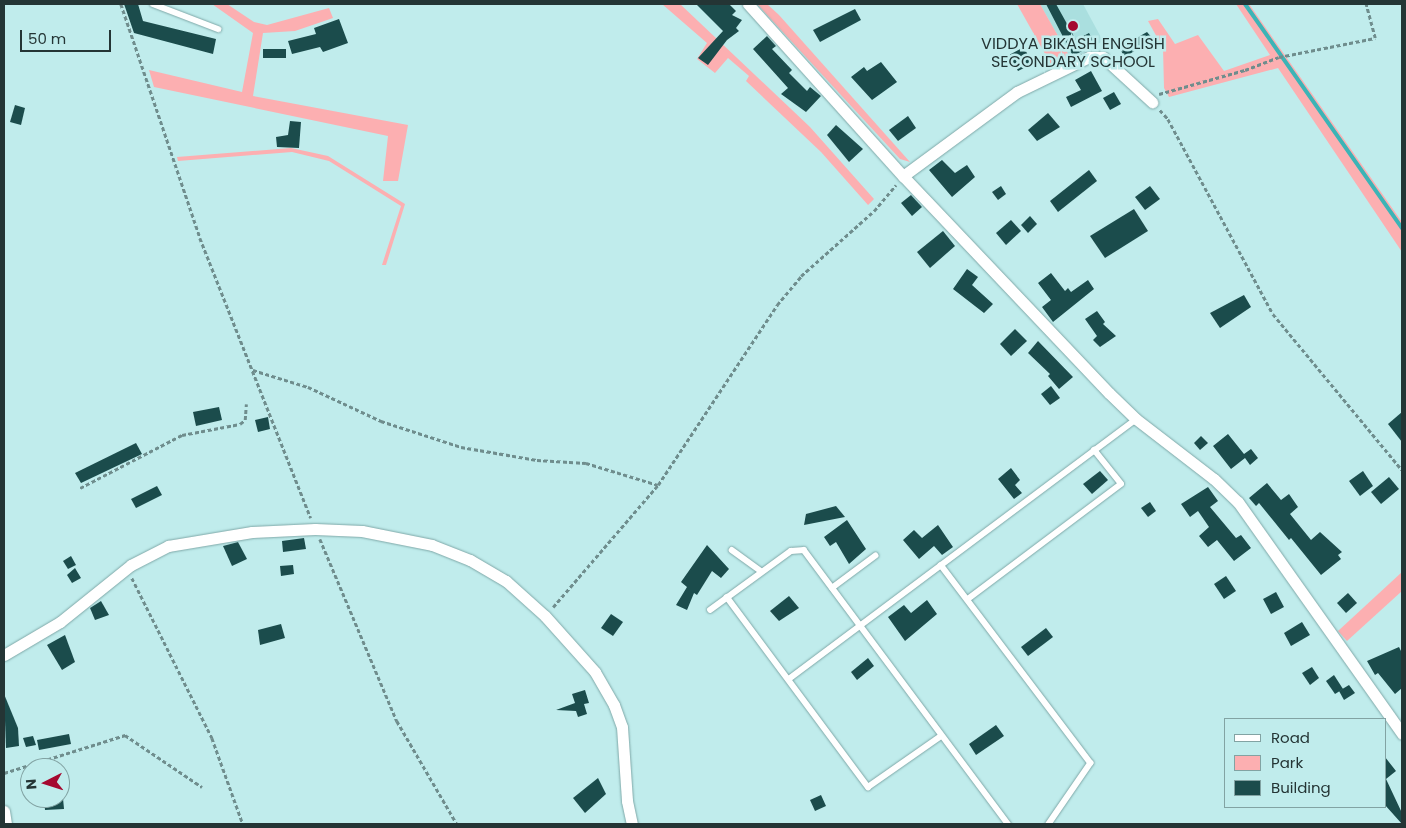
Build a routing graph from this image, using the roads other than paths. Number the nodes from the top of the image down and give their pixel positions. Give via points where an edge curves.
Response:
1 (153, 4) edge
2 (748, 4) edge
3 (218, 29) dead end
4 (1150, 100) road end
5 (903, 176) junction
6 (1136, 419) junction
7 (1094, 450) junction
8 (732, 550) dead end
9 (875, 556) dead end
10 (941, 565) junction
11 (761, 570) junction
12 (832, 588) junction
13 (727, 597) junction
14 (968, 599) junction
15 (710, 610) dead end
16 (860, 626) junction
17 (4, 655) edge
18 (789, 679) junction
19 (1402, 734) edge
20 (941, 736) junction
21 (4, 811) edge
22 (6, 824) edge
23 (632, 824) edge
24 (1008, 824) edge
25 (1049, 824) edge

1 - 3 lane
2 - 5 street
4 - 5 street via 1103,57 1089,56 1017,92
5 - 6 street
6 - 7 lane
6 - 19 street via 1214,478 1238,502
7 - 10 lane
7 - 14 lane via 1120,484
8 - 11 lane
9 - 12 lane
10 - 14 lane
10 - 16 lane
11 - 12 lane via 791,551 804,550
11 - 13 lane
12 - 16 lane
13 - 15 lane
13 - 18 lane
14 - 25 lane via 1092,763
16 - 18 lane
16 - 20 lane
17 - 23 street via 60,622 125,569 168,546 252,532 315,529 362,531 453,552 506,581 545,616 595,672 614,705 625,746 627,802
18 - 20 lane via 868,787
20 - 24 lane
21 - 22 street

